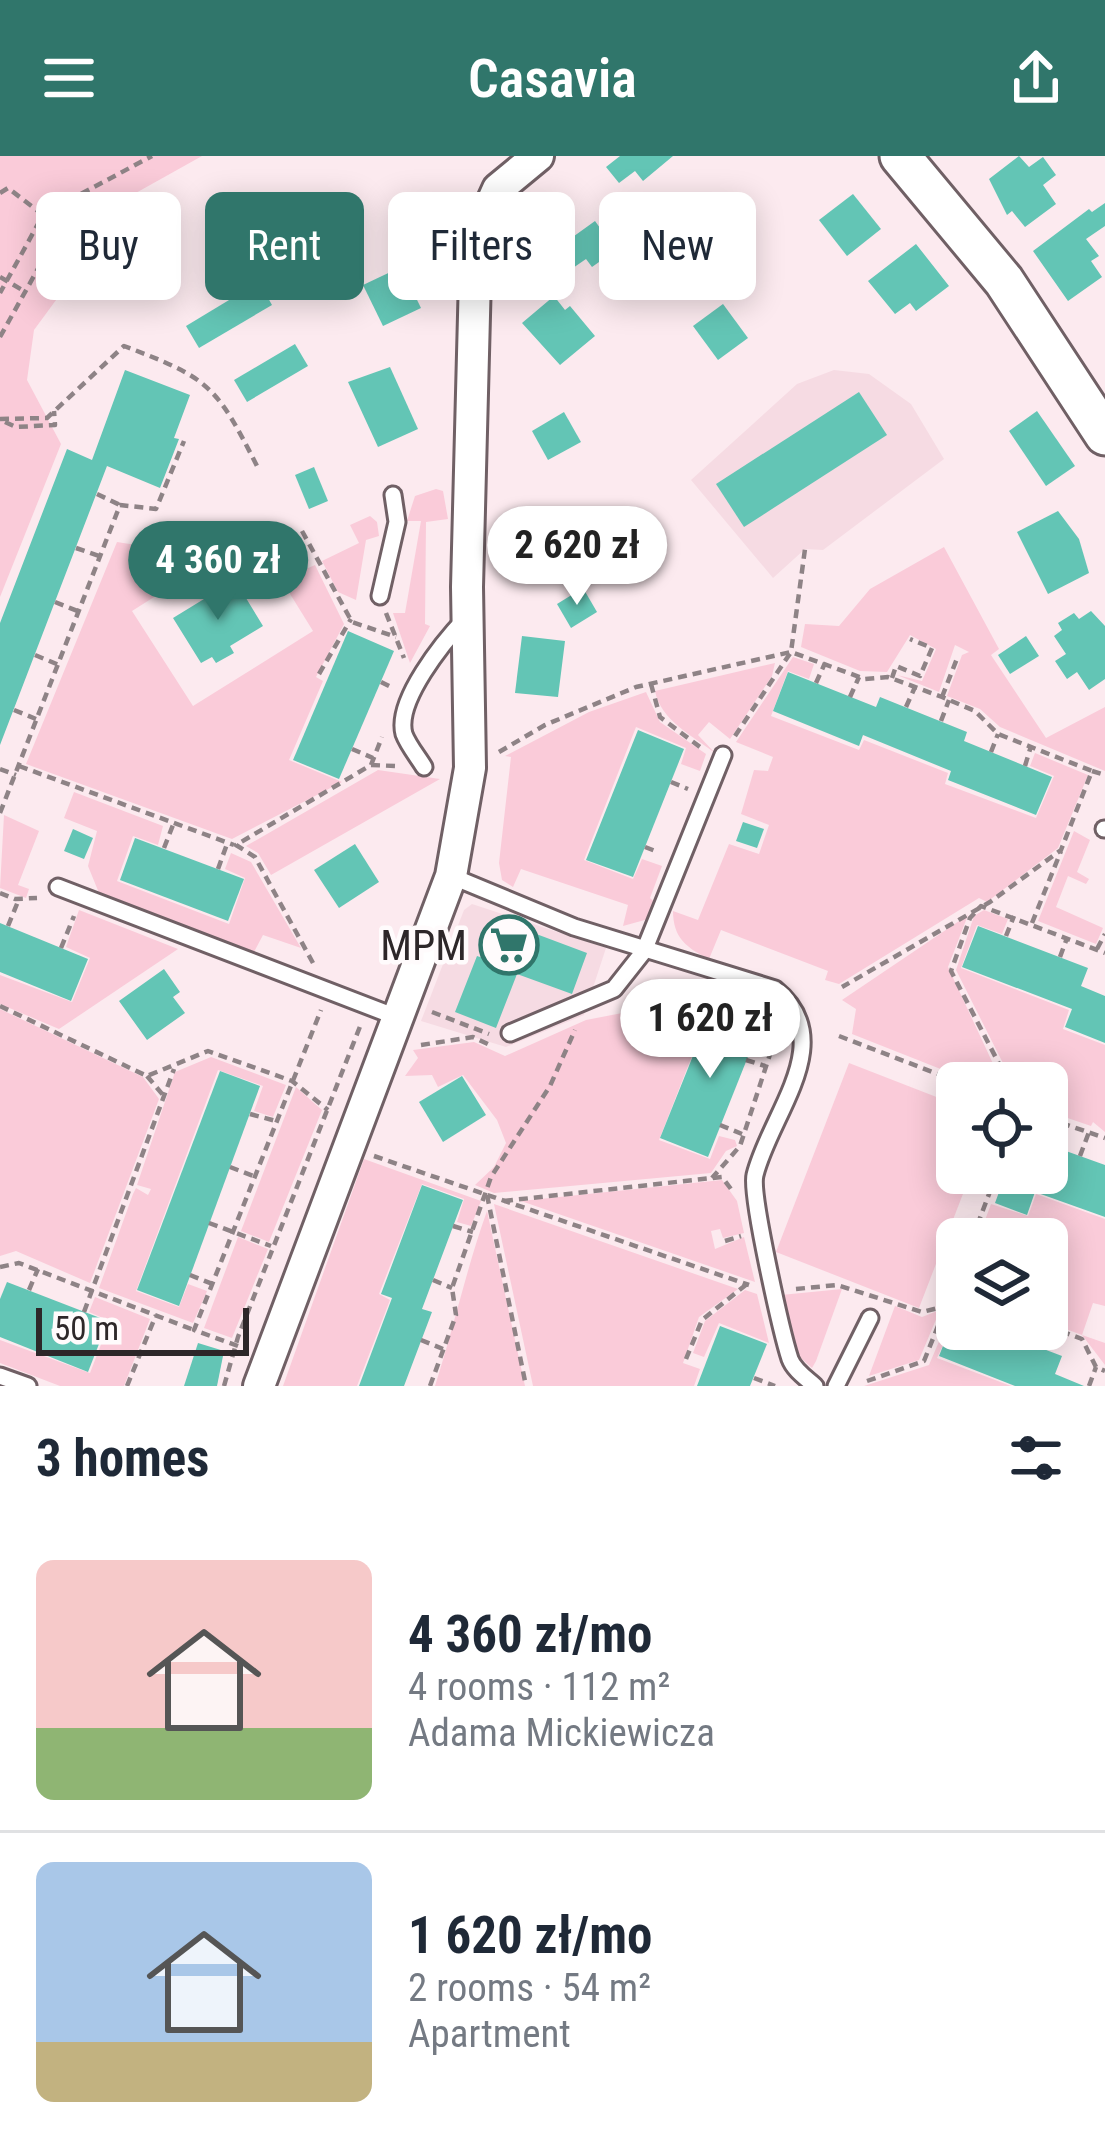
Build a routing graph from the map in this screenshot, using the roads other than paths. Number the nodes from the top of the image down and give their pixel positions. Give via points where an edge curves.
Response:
1 (538, 156) edge
2 (900, 156) edge
3 (1105, 434) edge
4 (393, 495) dead end
5 (380, 596) road end
6 (468, 616) junction
7 (721, 758) road end
8 (424, 767) dead end
9 (452, 876) junction
10 (58, 887) road end
11 (644, 951) junction
12 (408, 1024) junction
13 (510, 1033) road end
14 (870, 1318) dead end
15 (0, 1376) edge
16 (28, 1386) edge
17 (259, 1386) edge
18 (815, 1386) edge
19 (836, 1386) edge

1 - 6 street via 498,189 476,238
2 - 3 street via 1004,281
4 - 5 lane via 397,522
6 - 8 lane via 439,646 407,704 403,732
6 - 9 street via 470,768
7 - 11 lane
9 - 11 lane
9 - 12 street
10 - 12 lane
11 - 13 lane via 614,989
11 - 18 lane via 776,989 804,1027 804,1052 753,1180 791,1365
12 - 17 street
14 - 19 lane
15 - 16 lane

